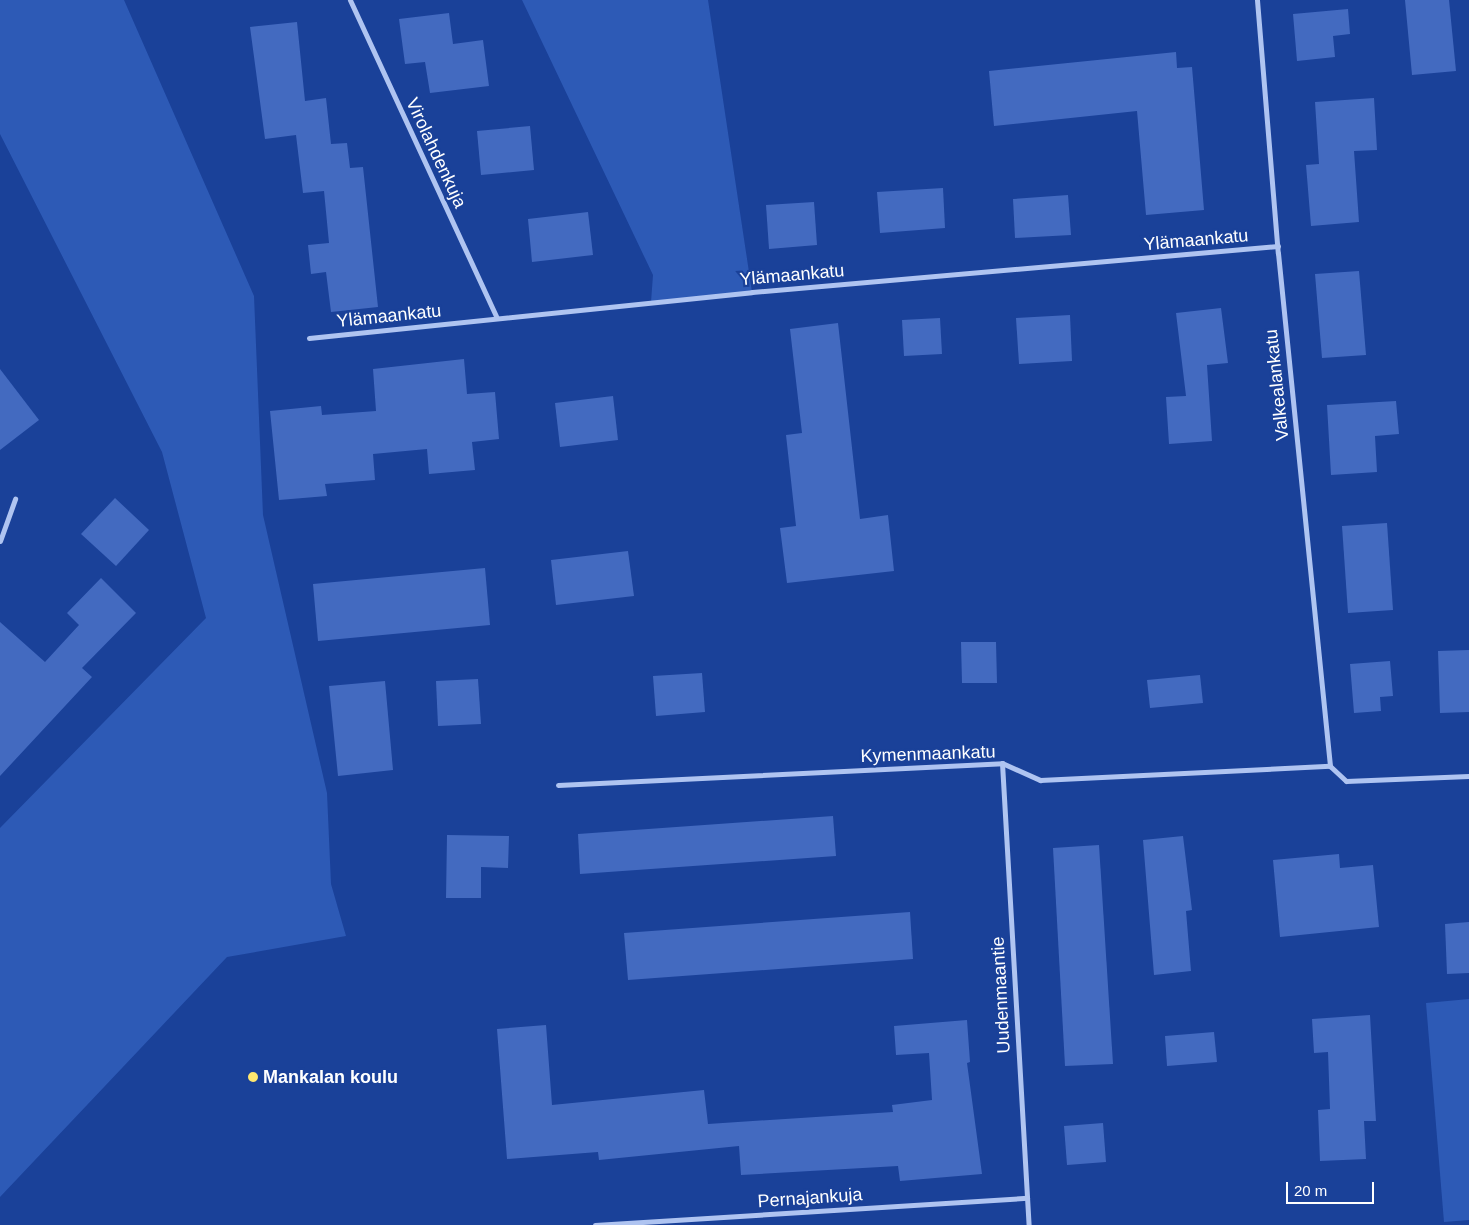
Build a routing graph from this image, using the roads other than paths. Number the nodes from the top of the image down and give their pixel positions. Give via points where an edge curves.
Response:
1 (350, 0) edge
2 (1257, 0) edge
3 (1278, 246) junction
4 (497, 318) junction
5 (309, 338) dead end
6 (15, 499) dead end
7 (0, 541) edge
8 (1002, 763) junction
9 (1330, 766) junction
10 (1469, 776) edge
11 (558, 785) dead end
12 (1027, 1198) junction
13 (595, 1225) edge
14 (1029, 1225) edge

1 - 4 street, Virolahdenkuja
2 - 3 street, Valkealankatu
3 - 4 street, Ylämaankatu
3 - 9 street, Valkealankatu
4 - 5 street, Ylämaankatu
6 - 7 street
8 - 9 street, Kymenmaankatu via 1040,780
8 - 11 street, Kymenmaankatu
8 - 12 street, Uudenmaantie
9 - 10 street via 1346,781
12 - 13 street, Pernajankuja
12 - 14 street, Uudenmaantie

